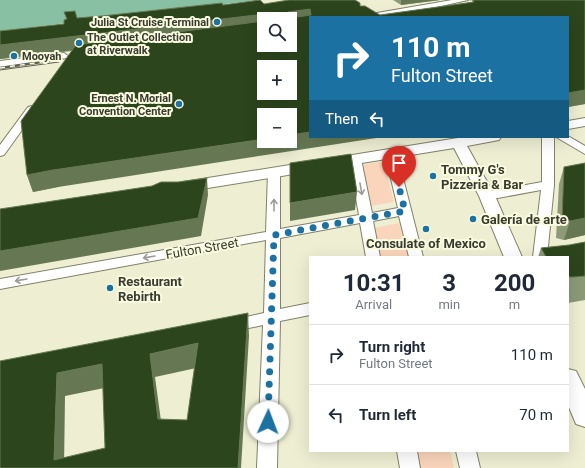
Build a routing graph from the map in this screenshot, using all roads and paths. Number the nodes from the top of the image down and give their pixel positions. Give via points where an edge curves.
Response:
1 (464, 0) edge
2 (473, 3) edge
3 (394, 13) junction
4 (377, 15) edge
5 (64, 56) dead end
6 (0, 64) edge
7 (37, 102) edge
8 (585, 122) edge
9 (569, 125) edge
10 (487, 138) edge
11 (548, 138) edge
12 (564, 138) edge
13 (458, 142) junction
14 (585, 151) edge
15 (0, 153) edge
16 (391, 154) junction
17 (355, 159) junction
18 (274, 172) junction
19 (548, 185) junction
20 (170, 189) edge
21 (486, 196) junction
22 (405, 211) junction
23 (366, 218) junction
24 (274, 235) junction
25 (374, 256) edge
26 (416, 256) edge
27 (513, 256) edge
28 (540, 256) edge
29 (0, 284) edge
30 (309, 309) edge
31 (272, 318) junction
32 (214, 329) edge
33 (569, 380) edge
34 (585, 416) edge
35 (407, 452) edge
36 (466, 452) edge
37 (267, 468) edge
38 (410, 468) edge
39 (470, 468) edge

1 - 3 street
2 - 3 street
3 - 4 street
5 - 6 street
7 - 15 street
8 - 9 street
10 - 13 street
11 - 19 street
12 - 14 street
13 - 16 street
13 - 21 street
16 - 17 street
16 - 22 street
17 - 18 street
17 -> 23 street
18 - 20 street
24 -> 18 street
19 - 21 street
19 - 28 street
21 - 27 street
22 - 23 street, Fulton Street
22 - 26 street
23 - 24 street, Fulton Street
23 - 25 street
24 -> 29 street, Fulton Street
24 - 31 street
30 - 31 street
31 - 32 street
31 - 37 street
33 - 34 street
35 - 38 street
36 - 39 street

